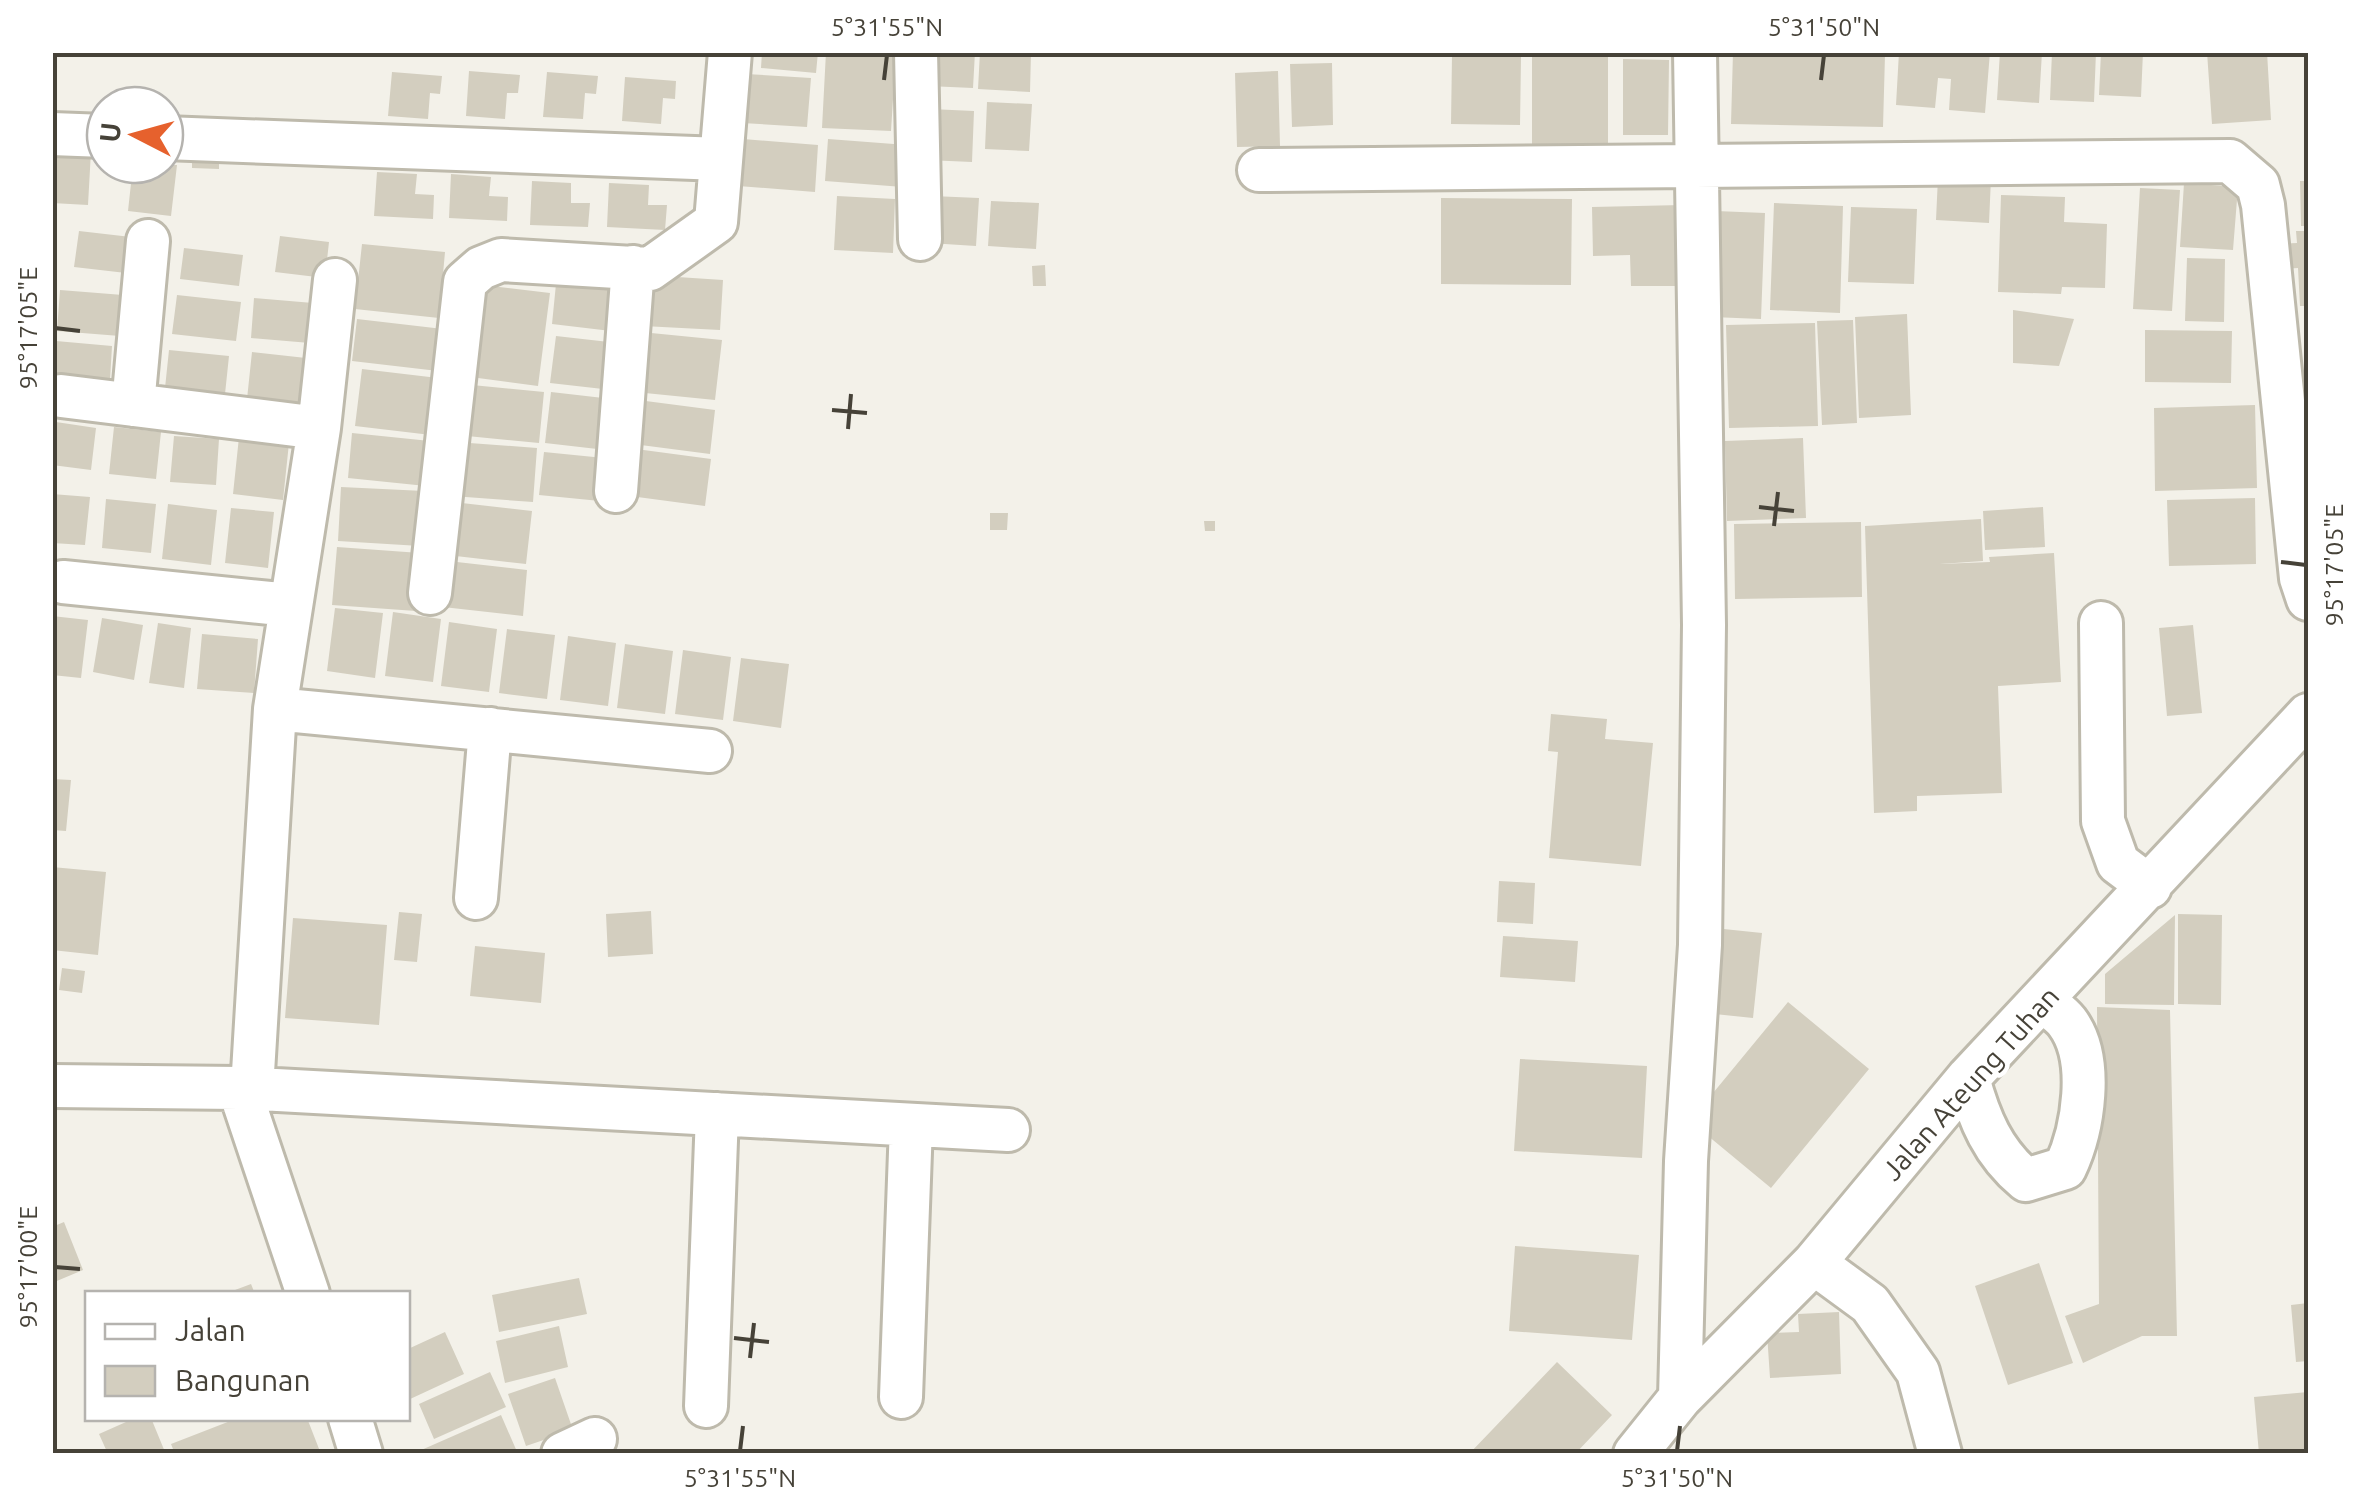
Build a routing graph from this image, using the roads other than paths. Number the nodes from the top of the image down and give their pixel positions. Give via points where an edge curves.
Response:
1 (730, 52) edge
2 (916, 52) edge
3 (1695, 52) edge
4 (52, 134) edge
5 (85, 135) edge
6 (185, 139) edge
7 (721, 159) junction
8 (1698, 166) junction
9 (1259, 170) dead end
10 (920, 238) dead end
11 (148, 241) dead end
12 (633, 267) junction
13 (335, 280) dead end
14 (60, 396) dead end
15 (132, 405) junction
16 (319, 428) junction
17 (616, 491) dead end
18 (63, 582) dead end
19 (430, 593) dead end
20 (2308, 599) edge
21 (290, 605) junction
22 (2101, 623) dead end
23 (275, 709) junction
24 (2308, 715) edge
25 (490, 729) junction
26 (710, 751) dead end
27 (2150, 887) junction
28 (476, 898) dead end
29 (2042, 1001) junction
30 (1968, 1078) junction
31 (52, 1086) edge
32 (245, 1089) junction
33 (716, 1114) junction
34 (911, 1124) junction
35 (1008, 1130) dead end
36 (1814, 1263) junction
37 (307, 1291) edge
38 (901, 1396) dead end
39 (1680, 1398) junction
40 (706, 1406) dead end
41 (351, 1421) edge
42 (361, 1454) edge
43 (1635, 1454) edge
44 (1940, 1454) edge

1 - 7 street
2 - 10 street
3 - 8 street
4 - 5 street
6 - 7 street
7 - 12 street via 716,222 650,269
8 - 9 street
8 - 20 street via 2230,161 2258,184 2263,205
8 - 39 street via 1700,945
11 - 15 street
12 - 17 street
12 - 19 street via 501,260 465,282
13 - 16 street
14 - 15 street
15 - 16 street
16 - 21 street
18 - 21 street
21 - 23 street
22 - 27 street via 2103,820 2118,863
23 - 25 street
23 - 32 street
24 - 27 street, Jalan Ateung Tuhan
25 - 26 street
25 - 28 street
27 - 29 street, Jalan Ateung Tuhan
29 - 30 street, Jalan Ateung Tuhan
29 - 30 street via 2067,1022 2084,1080 2080,1137 2066,1168 2026,1180 2007,1165 1979,1118
30 - 36 street, Jalan Ateung Tuhan
31 - 32 street
32 - 33 street
32 - 37 street
33 - 34 street
33 - 40 street
34 - 35 street
34 - 38 street
36 - 39 street, Jalan Ateung Tuhan
36 - 44 street via 1870,1304 1918,1372
39 - 43 street, Jalan Ateung Tuhan
41 - 42 street

